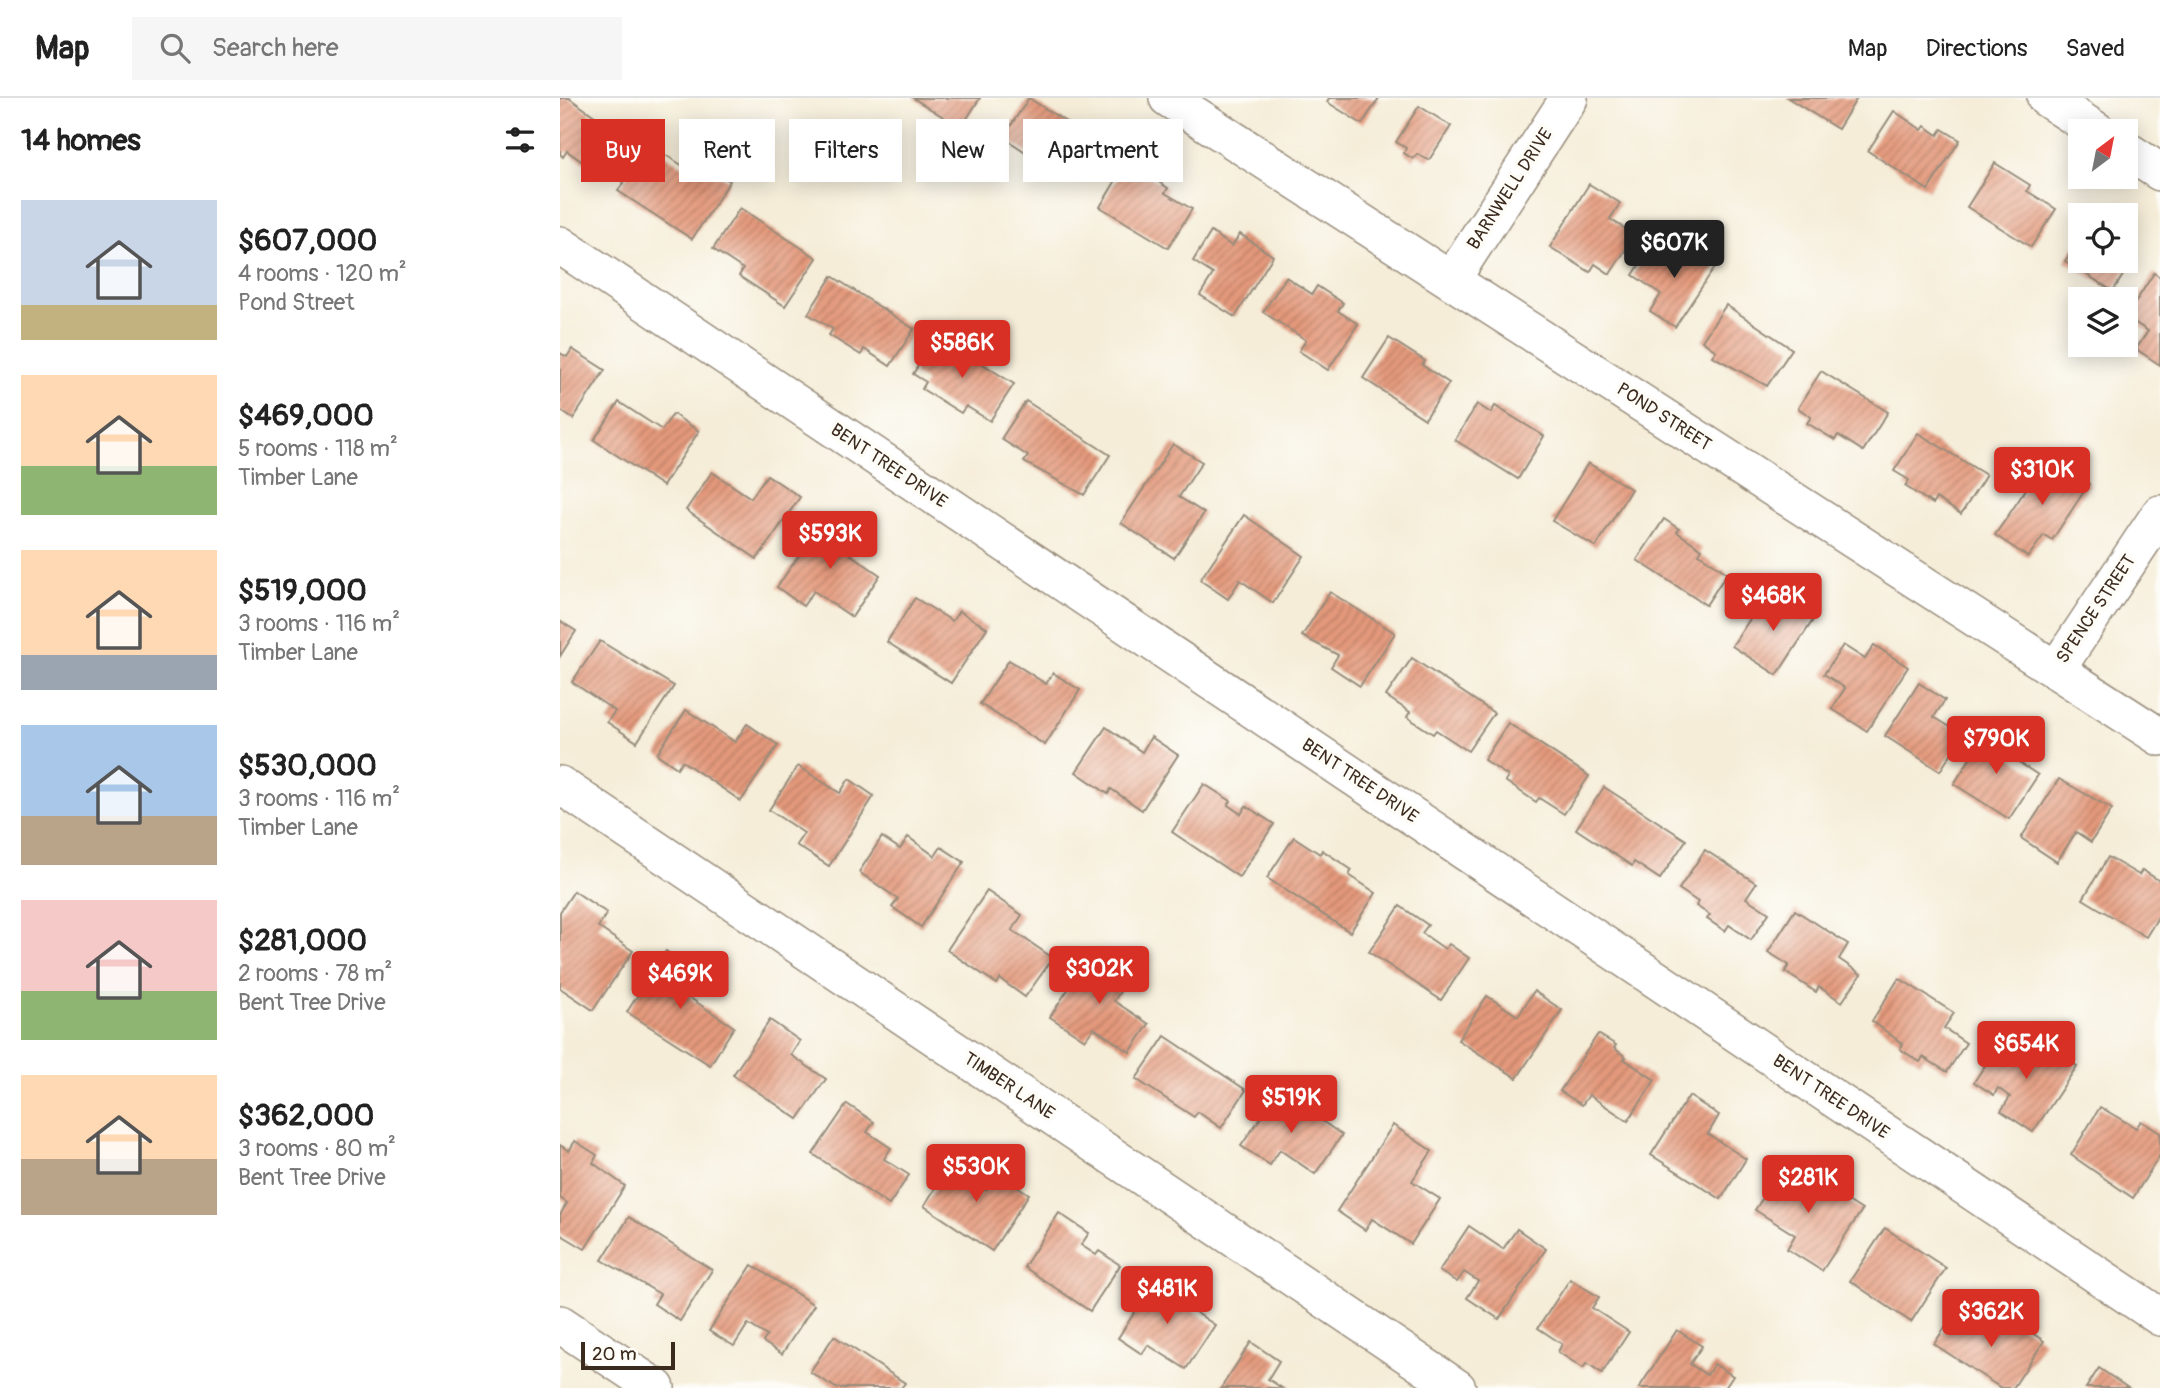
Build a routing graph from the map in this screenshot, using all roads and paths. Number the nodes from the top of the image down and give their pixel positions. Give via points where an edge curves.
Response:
1 (1168, 98) edge
2 (1569, 98) edge
3 (2046, 98) edge
4 (2078, 119) edge
5 (2138, 158) edge
6 (2160, 172) edge
7 (560, 245) edge
8 (1451, 280) junction
9 (2160, 514) edge
10 (2056, 670) junction
11 (2160, 737) edge
12 (560, 785) edge
13 (2160, 1317) edge
14 (560, 1324) edge
15 (656, 1388) edge
16 (1457, 1388) edge

1 - 8 street, POND STREET
2 - 8 street, BARNWELL DRIVE
3 - 4 street
5 - 6 street
7 - 13 street, BENT TREE DRIVE
8 - 10 street, POND STREET
9 - 10 street, SPENCE STREET
10 - 11 street, POND STREET
12 - 16 street, TIMBER LANE
14 - 15 street

